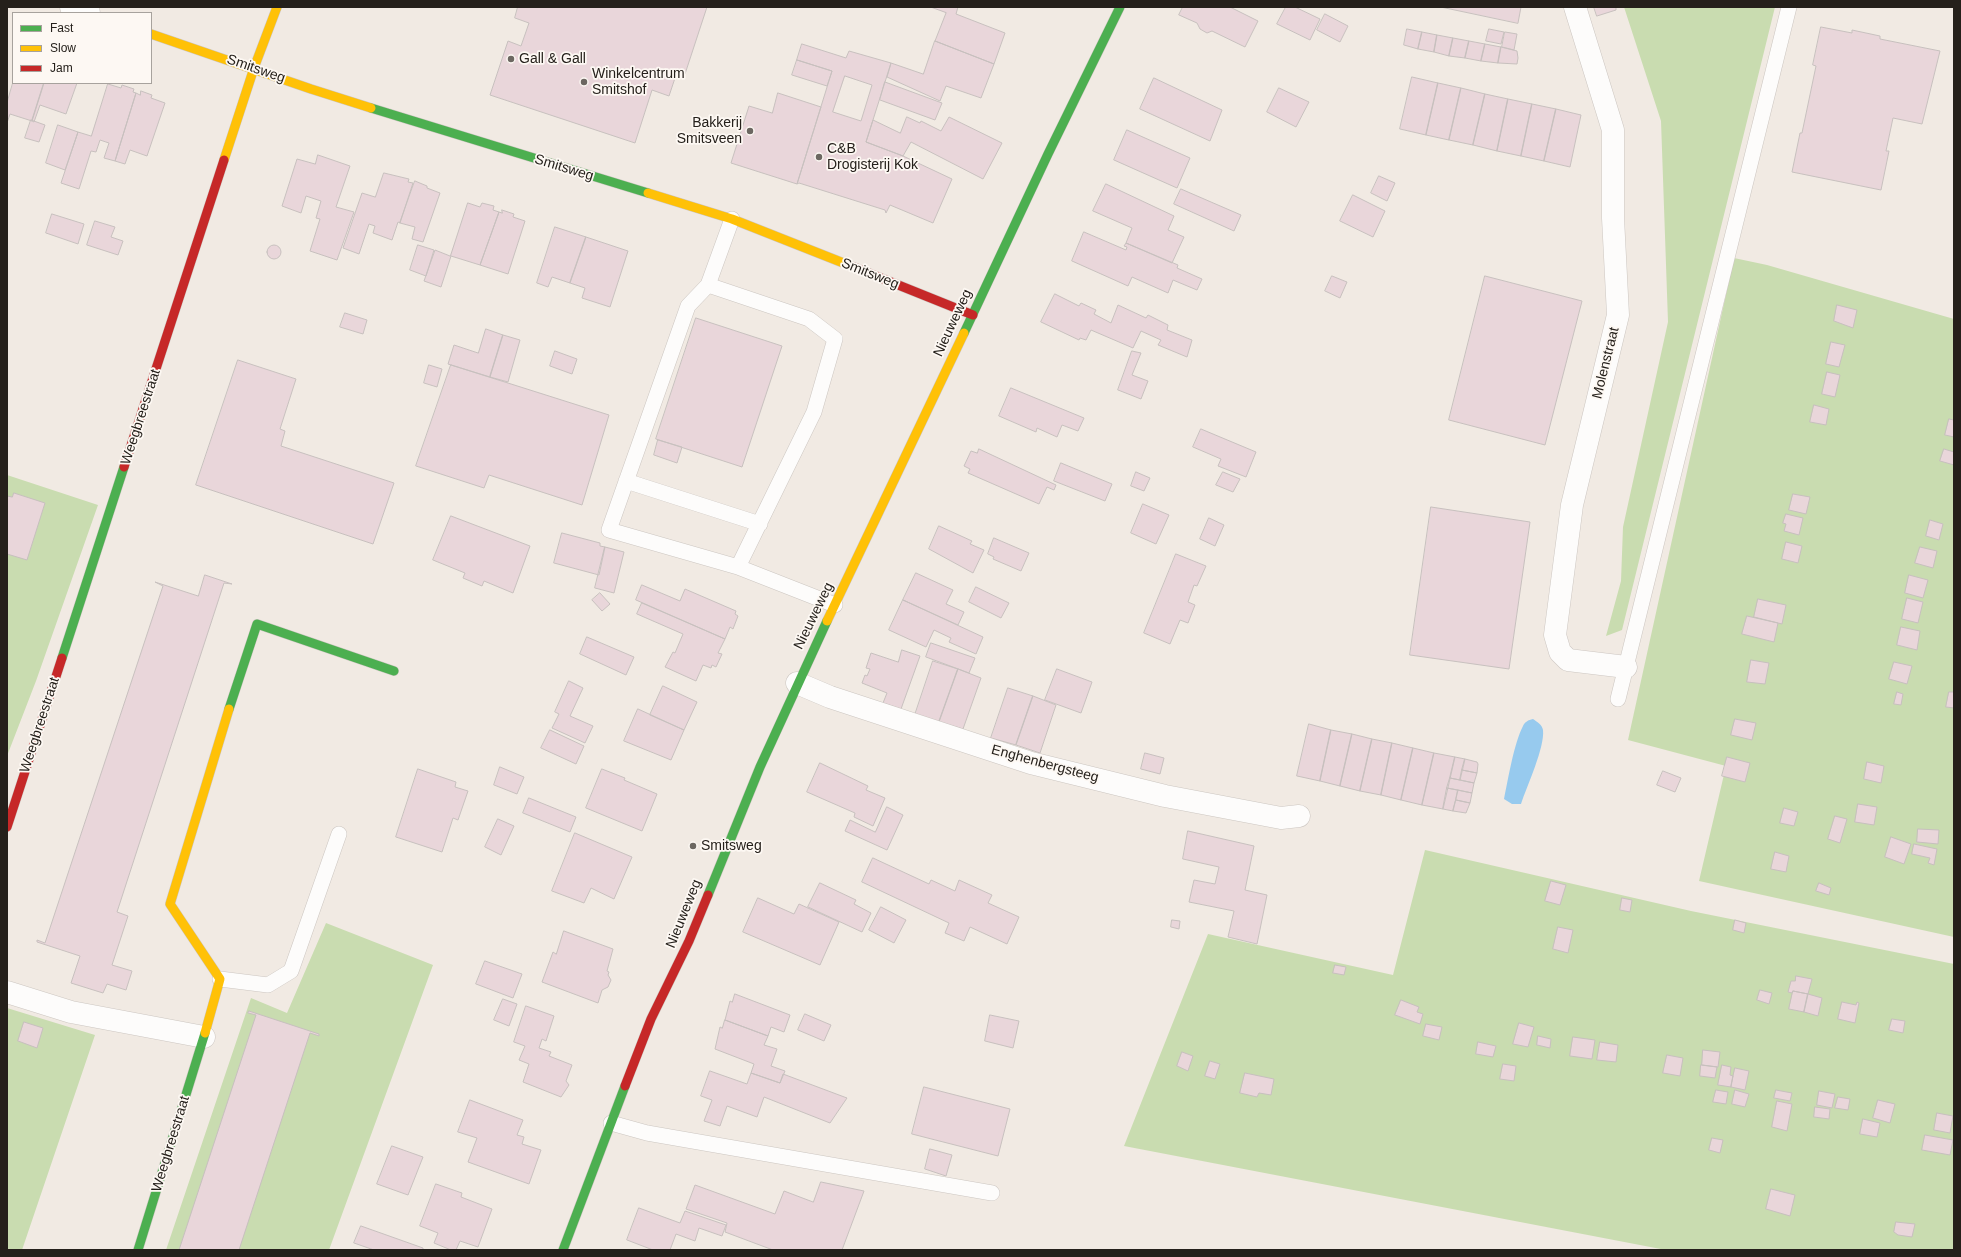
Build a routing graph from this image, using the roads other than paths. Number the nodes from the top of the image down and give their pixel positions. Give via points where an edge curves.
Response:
1 (71, 7) edge
2 (277, 7) edge
3 (1120, 7) edge
4 (1575, 7) edge
5 (1789, 7) edge
6 (86, 12) edge
7 (152, 34) edge
8 (254, 68) junction
9 (732, 219) junction
10 (708, 285) junction
11 (973, 315) junction
12 (626, 481) junction
13 (760, 524) junction
14 (738, 567) junction
15 (835, 605) junction
16 (1626, 667) junction
17 (394, 671) dead end
18 (797, 683) junction
19 (1618, 699) dead end
20 (1299, 816) dead end
21 (7, 827) edge
22 (339, 834) dead end
23 (220, 979) junction
24 (7, 992) edge
25 (204, 1037) junction
26 (611, 1123) junction
27 (992, 1193) dead end
28 (138, 1250) edge
29 (563, 1250) edge

1 - 6 street
2 - 8 street, Weegbreestraat
3 - 11 street, Nieuweweg
4 - 16 street, Molenstraat via 1613,130 1618,314 1572,505 1555,635 1560,652 1568,660
5 - 16 lane
7 - 8 street, Smitsweg
8 - 9 street, Smitsweg via 311,89
8 - 21 street, Weegbreestraat
9 - 10 lane
9 - 11 street, Smitsweg
10 - 12 lane via 688,306
10 - 13 lane via 809,320 835,339 814,412
11 - 15 street, Nieuweweg
12 - 13 lane
12 - 14 lane via 609,530
13 - 14 lane
14 - 15 lane
15 - 18 street, Nieuweweg
16 - 19 lane
17 - 23 street via 257,624 216,746 170,904
18 - 20 street, Enghenbergsteeg via 830,697 1031,763 1165,796 1281,818
18 - 26 street, Nieuweweg via 689,941 651,1019
22 - 23 lane via 291,971 268,985
23 - 25 street, Weegbreestraat
24 - 25 street via 71,1012
25 - 28 street, Weegbreestraat
26 - 27 lane via 647,1133
26 - 29 street, Nieuweweg

